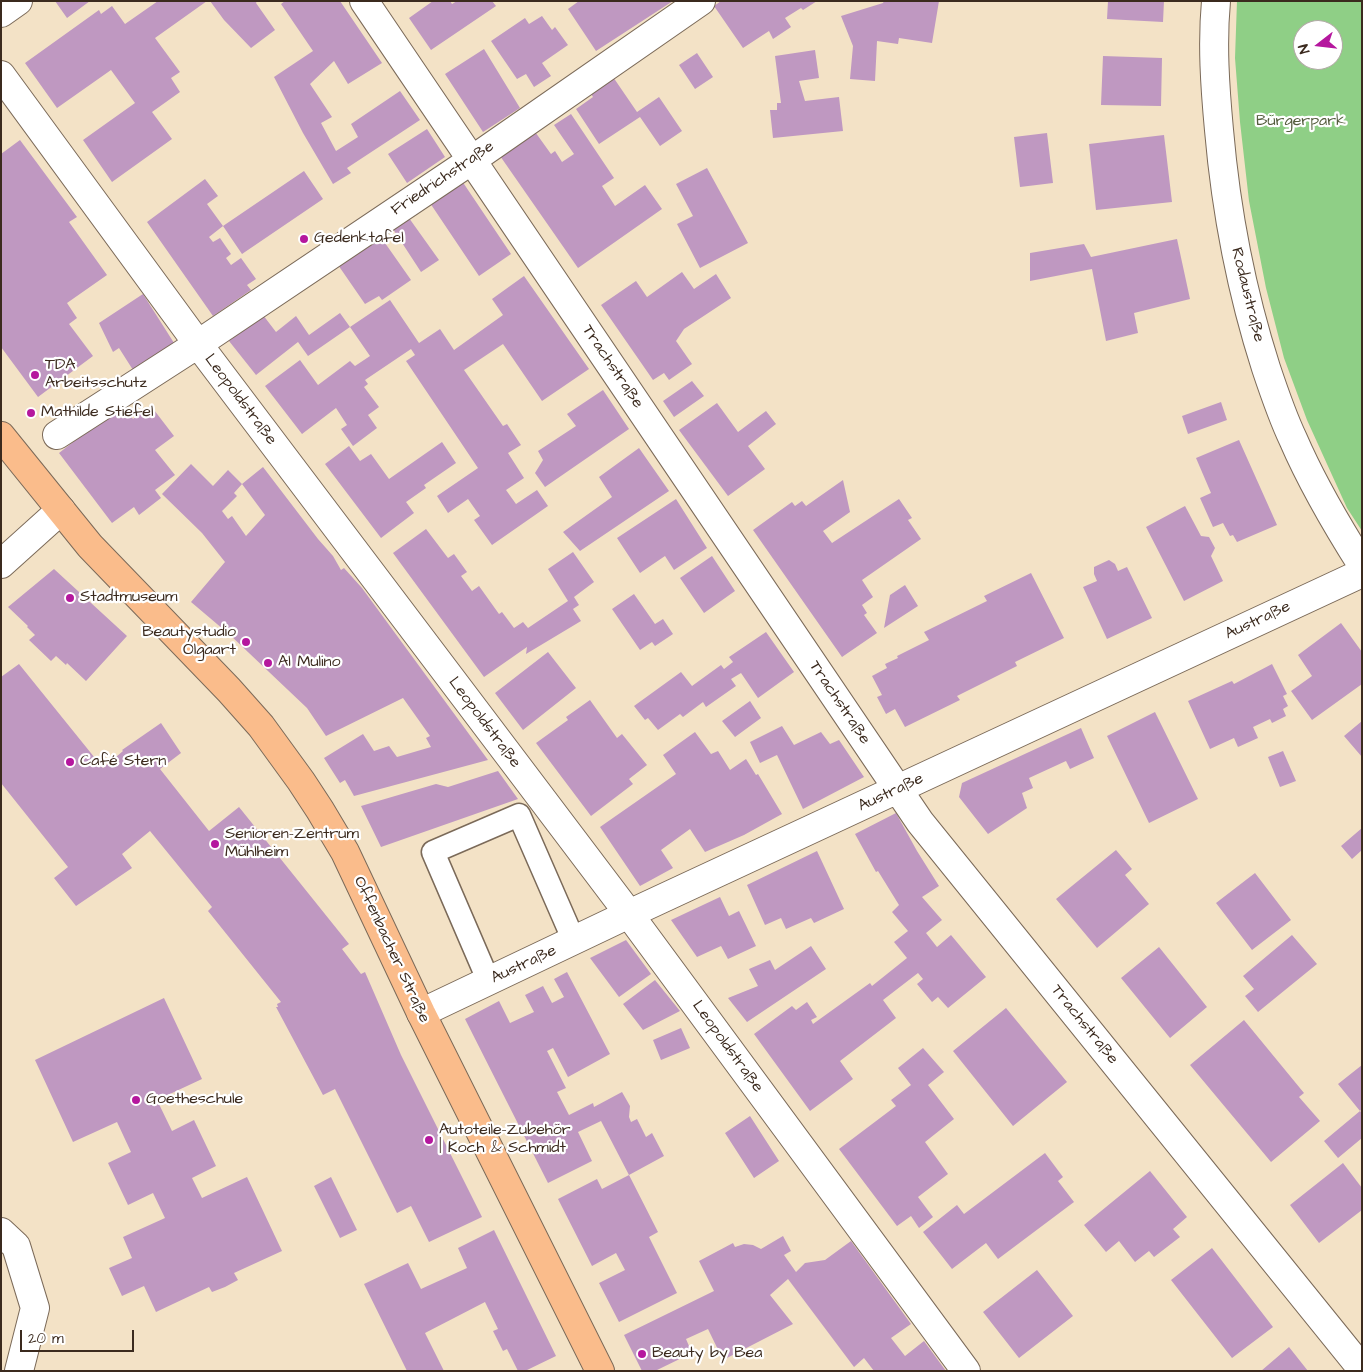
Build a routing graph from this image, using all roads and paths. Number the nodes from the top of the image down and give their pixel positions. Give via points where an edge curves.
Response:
1 (18, 1) edge
2 (364, 1) edge
3 (701, 1) edge
4 (1216, 1) edge
5 (1, 13) edge
6 (1, 76) edge
7 (472, 160) junction
8 (198, 344) junction
9 (57, 435) dead end
10 (1, 436) edge
11 (60, 510) junction
12 (1, 564) edge
13 (1362, 566) edge
14 (1362, 573) edge
15 (898, 790) junction
16 (630, 914) junction
17 (574, 941) junction
18 (489, 982) junction
19 (421, 1013) junction
20 (1, 1232) edge
21 (1362, 1369) edge
22 (19, 1371) edge
23 (600, 1371) edge
24 (966, 1371) edge

1 - 5 street
2 - 7 street, Trachstraße
3 - 7 street, Friedrichstraße
4 - 13 street, Rodaustraße via 1214,61 1224,184 1244,293 1292,438 1332,517
6 - 8 street, Leopoldstraße
7 - 8 street, Friedrichstraße
7 - 15 street, Trachstraße
8 - 9 street, Friedrichstraße
8 - 16 street, Leopoldstraße
10 - 11 main road, Offenbacher Straße
11 - 12 street
11 - 19 main road, Offenbacher Straße via 115,573 229,690 261,726 301,781 345,852
14 - 15 street, Austraße
15 - 16 street, Austraße
15 - 21 street, Trachstraße via 920,822
16 - 17 street, Austraße
16 - 24 street, Leopoldstraße
17 - 18 street, Austraße
17 - 18 lane via 519,814 433,852
18 - 19 street, Austraße
19 - 23 main road, Offenbacher Straße
20 - 22 street via 16,1246 35,1308

